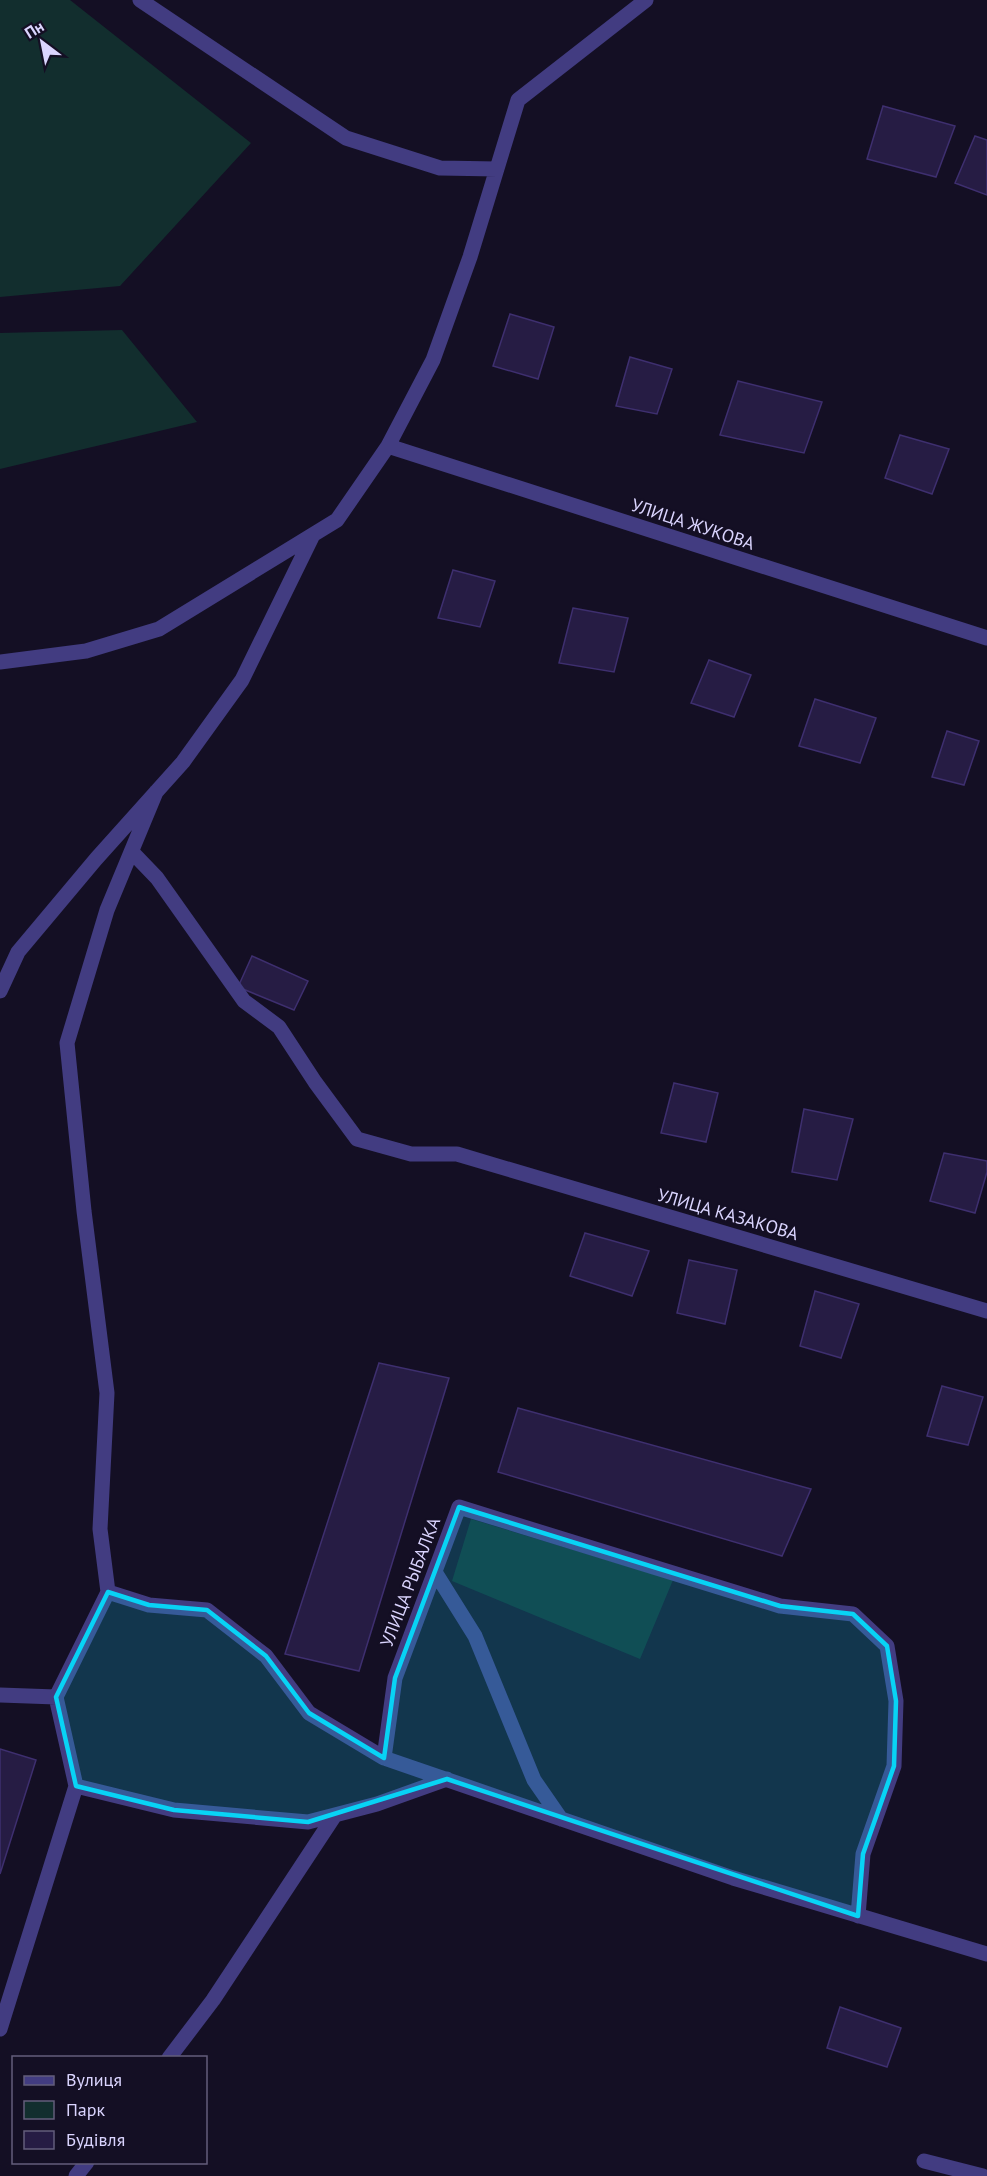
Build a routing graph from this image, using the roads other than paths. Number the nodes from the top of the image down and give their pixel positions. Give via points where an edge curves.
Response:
1 (140, 0) edge
2 (646, 0) edge
3 (497, 169) junction
4 (388, 446) junction
5 (313, 534) junction
6 (987, 638) edge
7 (0, 662) edge
8 (156, 792) junction
9 (132, 852) junction
10 (0, 992) edge
11 (987, 1311) edge
12 (435, 1572) junction
13 (108, 1592) junction
14 (0, 1695) edge
15 (56, 1697) junction
16 (384, 1758) junction
17 (447, 1779) junction
18 (76, 1786) junction
19 (335, 1815) junction
20 (561, 1818) junction
21 (858, 1916) junction
22 (987, 1954) edge
23 (0, 2029) edge
24 (171, 2056) edge
25 (924, 2161) dead end
26 (86, 2164) edge
27 (76, 2176) edge
28 (983, 2176) edge

1 - 3 street via 346,138 440,168
2 - 3 street via 518,100
3 - 4 street via 434,360
4 - 5 street via 337,520
4 - 6 street, УЛИЦА ЖУКОВА
5 - 7 street via 159,629 86,651
5 - 8 street via 242,680 183,762
8 - 9 street
8 - 10 street via 18,952
9 - 11 street, УЛИЦА КАЗАКОВА via 157,878 244,1001 279,1027 357,1139 411,1154 457,1154
9 - 13 street via 107,910 67,1043 107,1393 100,1529
12 - 16 street, УЛИЦА РЫБАЛКА via 395,1678
12 - 20 street via 476,1636 534,1780
12 - 21 street, УЛИЦА РЫБАЛКА via 459,1507 780,1606 853,1614 887,1646 896,1701 894,1766 863,1854
13 - 15 street
13 - 16 street via 149,1605 207,1610 266,1656 309,1713
14 - 15 street
15 - 18 street
16 - 17 street
17 - 19 street
17 - 20 street
18 - 19 street via 174,1810 308,1822
18 - 23 street
19 - 24 street via 213,2000
20 - 21 street via 733,1878
21 - 22 street
25 - 28 street
26 - 27 street

